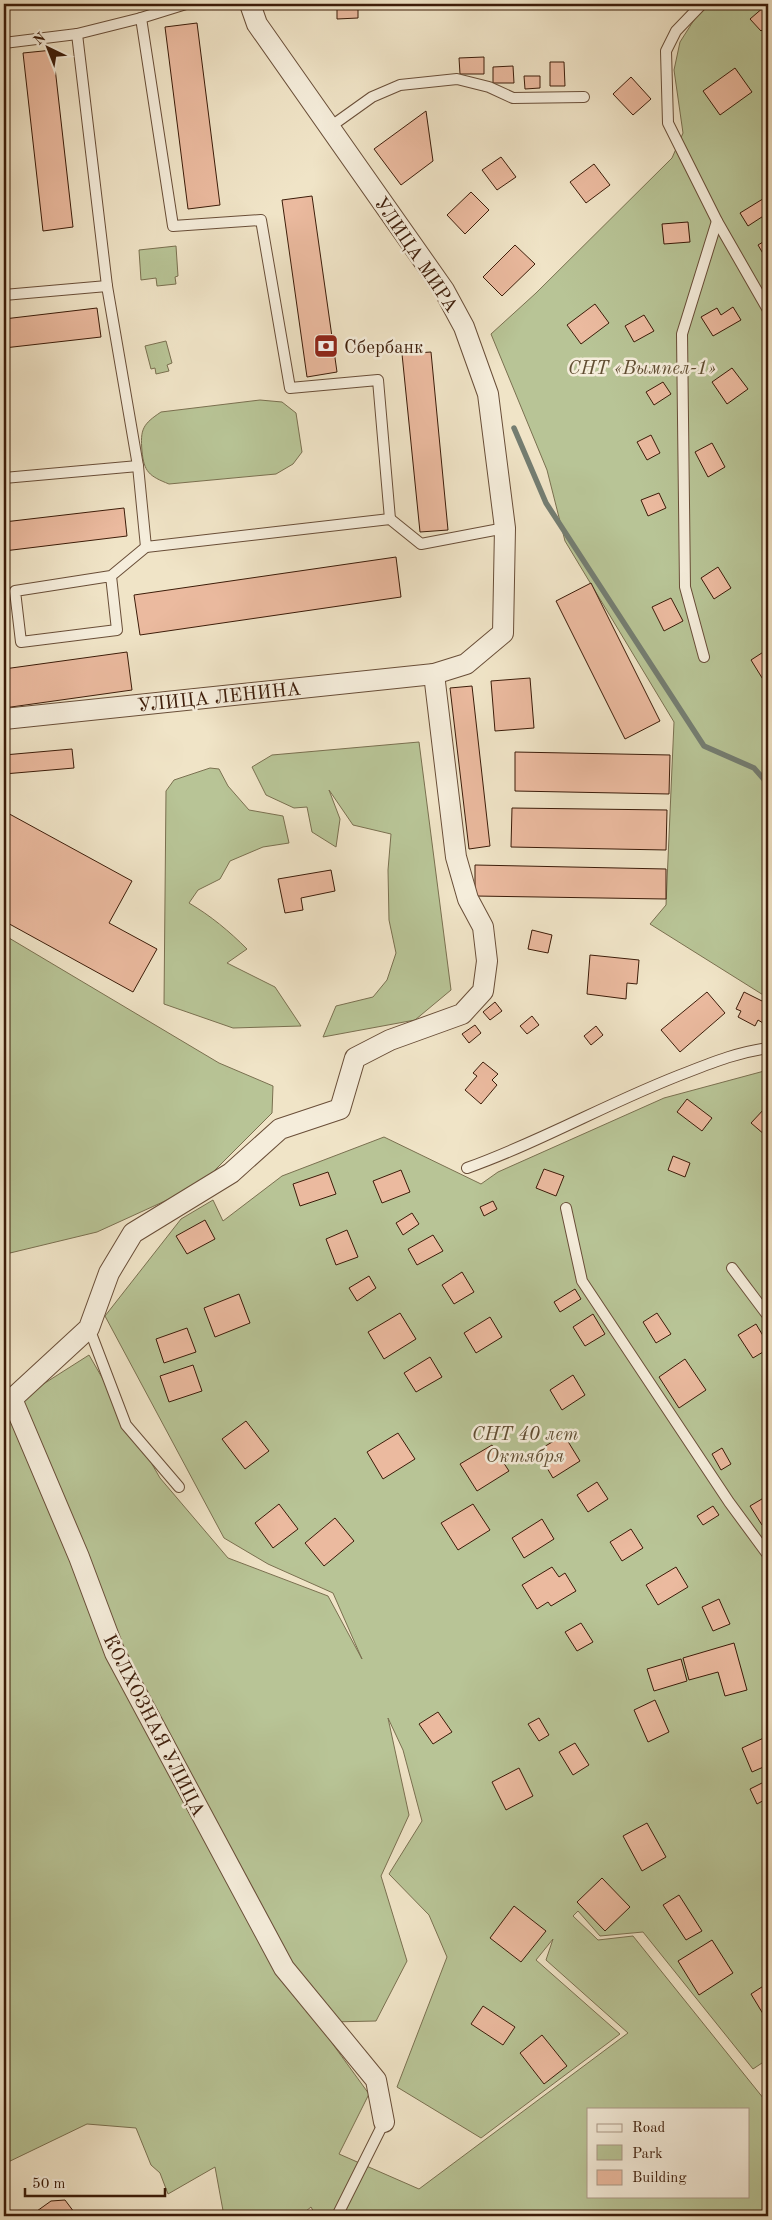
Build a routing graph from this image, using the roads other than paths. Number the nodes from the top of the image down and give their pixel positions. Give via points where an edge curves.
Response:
1 (186, 4) edge
2 (250, 4) edge
3 (702, 4) edge
4 (141, 18) junction
5 (77, 34) junction
6 (4, 43) edge
7 (584, 97) dead end
8 (330, 127) junction
9 (717, 221) junction
10 (107, 286) junction
11 (4, 295) edge
12 (768, 310) edge
13 (138, 466) junction
14 (4, 478) edge
15 (390, 518) junction
16 (505, 528) junction
17 (146, 547) junction
18 (111, 576) junction
19 (704, 657) dead end
20 (434, 674) junction
21 (4, 719) edge
22 (768, 1048) edge
23 (467, 1168) dead end
24 (566, 1208) dead end
25 (732, 1268) dead end
26 (768, 1316) edge
27 (89, 1328) junction
28 (179, 1487) dead end
29 (768, 1554) edge
30 (384, 2122) joint
31 (337, 2216) edge

1 - 4 lane
2 - 8 street, УЛИЦА МИРА via 257,24
3 - 9 lane via 676,31 666,51 668,123
4 - 5 lane
4 - 15 lane via 173,226 261,220 290,388 378,380
5 - 6 lane
5 - 10 lane
7 - 8 lane via 513,98 489,87 457,80 400,85 372,97
8 - 16 street, УЛИЦА МИРА via 444,290 464,327 488,394
9 - 12 lane
9 - 19 lane via 682,334 685,587
10 - 11 lane
10 - 13 lane
13 - 14 lane
13 - 17 lane
15 - 16 lane via 421,544
15 - 17 lane
16 - 20 street, УЛИЦА МИРА via 503,633 466,664
17 - 18 lane
18 - 18 lane via 15,592 21,642 117,630
20 - 21 street, УЛИЦА ЛЕНИНА
20 - 27 street via 456,857 468,899 483,927 487,960 483,991 462,1014 390,1040 355,1058 340,1108 280,1129 231,1172 133,1233 109,1273
22 - 23 lane via 740,1052 656,1084 509,1153
24 - 29 lane via 582,1282 729,1502
25 - 26 lane
27 - 28 lane via 126,1425
27 - 30 street, КОЛХОЗНАЯ УЛИЦА via 12,1399 115,1653 284,1968 376,2080
30 - 31 lane

